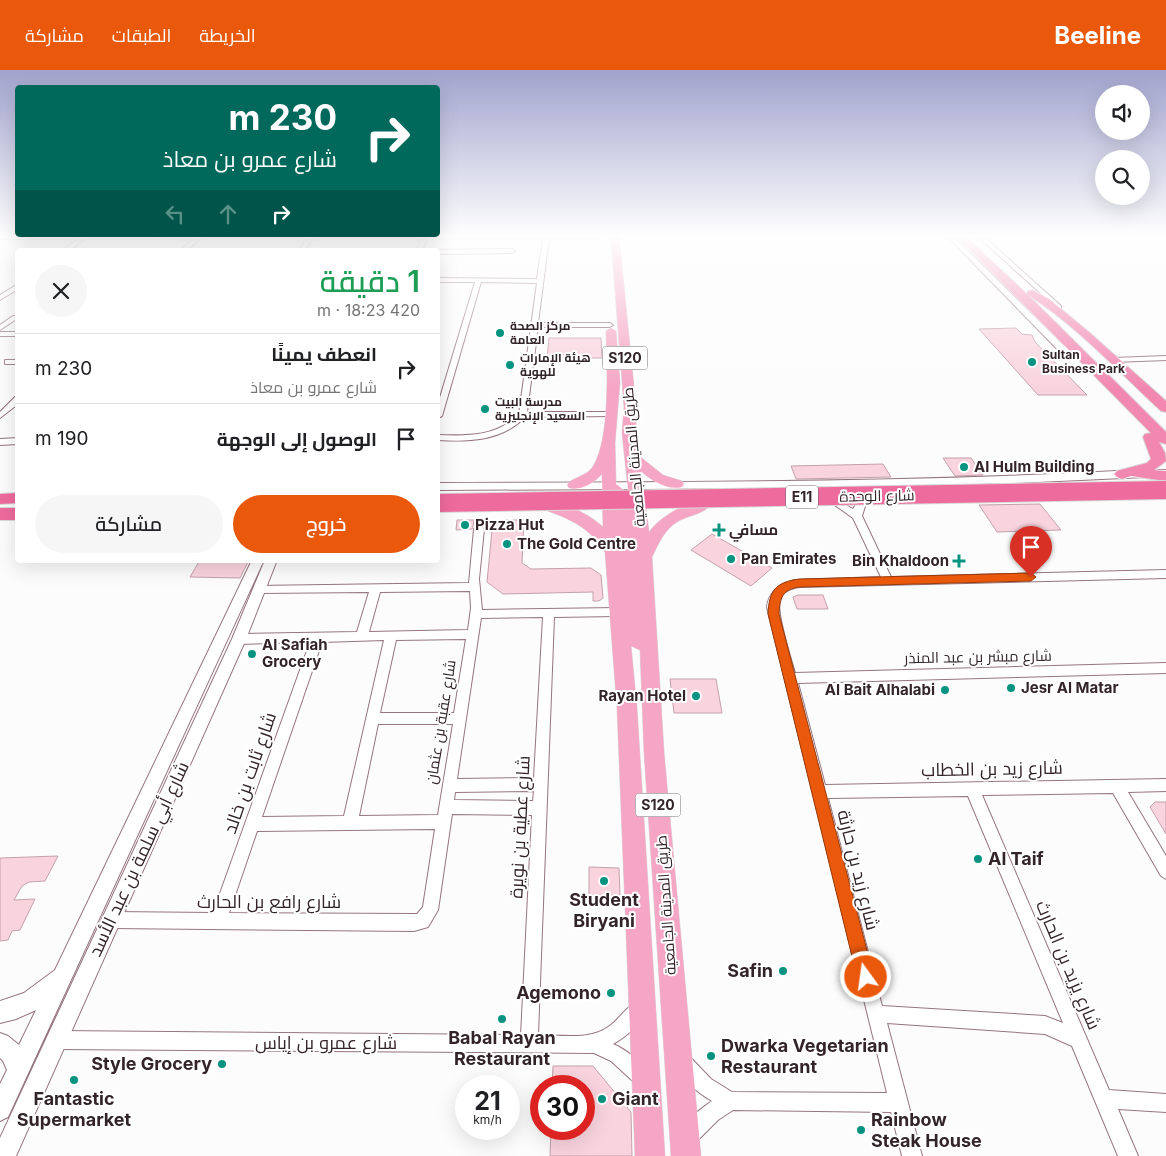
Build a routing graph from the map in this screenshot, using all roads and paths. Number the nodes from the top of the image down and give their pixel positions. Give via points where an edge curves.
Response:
1 (477, 287) edge
2 (539, 287) edge
3 (614, 287) edge
4 (1000, 287) edge
5 (1010, 287) edge
6 (1012, 287) edge
7 (1024, 287) edge
8 (1037, 287) edge
9 (15, 288) edge
10 (1031, 293) junction
11 (0, 298) edge
12 (609, 313) dead end
13 (0, 317) edge
14 (15, 317) edge
15 (15, 318) edge
16 (535, 325) junction
17 (610, 325) junction
18 (0, 328) edge
19 (0, 334) edge
20 (15, 334) edge
21 (1086, 335) junction
22 (1072, 354) junction
23 (1166, 358) edge
24 (1113, 360) junction
25 (8, 362) dead end
26 (15, 362) edge
27 (15, 402) edge
28 (1166, 408) edge
29 (440, 409) edge
30 (612, 409) junction
31 (523, 415) junction
32 (0, 416) edge
33 (1166, 424) edge
34 (1150, 436) junction
35 (440, 438) edge
36 (1166, 440) edge
37 (0, 442) edge
38 (15, 442) edge
39 (608, 443) junction
40 (1166, 452) edge
41 (632, 457) junction
42 (1129, 473) junction
43 (1166, 475) edge
44 (1166, 483) edge
45 (677, 484) junction
46 (574, 485) junction
47 (615, 485) junction
48 (440, 487) edge
49 (1166, 490) edge
50 (0, 494) edge
51 (15, 494) edge
52 (440, 495) edge
53 (1166, 497) edge
54 (0, 500) edge
55 (15, 500) edge
56 (629, 500) junction
57 (440, 503) edge
58 (861, 503) junction
59 (837, 504) junction
60 (678, 506) joint
61 (702, 506) junction
62 (550, 508) junction
63 (15, 509) edge
64 (0, 510) edge
65 (440, 510) edge
66 (0, 514) edge
67 (15, 514) edge
68 (858, 516) junction
69 (0, 519) edge
70 (15, 519) edge
71 (478, 529) dead end
72 (612, 550) junction
73 (644, 558) junction
74 (268, 563) edge
75 (256, 574) edge
76 (1166, 574) edge
77 (888, 581) junction
78 (475, 587) junction
79 (375, 589) junction
80 (618, 612) junction
81 (550, 613) junction
82 (476, 614) junction
83 (471, 634) junction
84 (362, 636) junction
85 (391, 636) junction
86 (318, 637) junction
87 (240, 638) junction
88 (1166, 668) edge
89 (791, 678) junction
90 (652, 680) junction
91 (373, 718) junction
92 (459, 718) junction
93 (541, 784) junction
94 (1166, 785) edge
95 (448, 786) junction
96 (1116, 786) junction
97 (972, 789) junction
98 (819, 792) junction
99 (445, 807) junction
100 (540, 808) junction
101 (443, 822) junction
102 (350, 823) junction
103 (252, 824) junction
104 (1166, 871) edge
105 (425, 918) joint
106 (111, 920) junction
107 (218, 922) junction
108 (64, 972) junction
109 (642, 1004) junction
110 (0, 1012) edge
111 (875, 1014) junction
112 (1077, 1039) junction
113 (57, 1040) junction
114 (529, 1043) junction
115 (0, 1044) edge
116 (595, 1044) junction
117 (677, 1051) junction
118 (18, 1071) junction
119 (646, 1083) junction
120 (1103, 1099) junction
121 (731, 1101) junction
122 (898, 1103) junction
123 (1166, 1103) edge
124 (0, 1109) edge
125 (685, 1148) edge
126 (4, 1156) edge
127 (650, 1156) edge
128 (912, 1156) edge
129 (1128, 1156) edge

1 - 29 street
2 - 16 street
3 - 41 main road, طريق المدينة الجامعية / S120 via 630,407
4 - 22 street via 1059,346
5 - 22 highway
6 - 36 highway
7 - 10 highway
8 - 21 street via 1080,325
9 - 11 street
10 - 21 highway
10 - 33 highway
12 - 17 main road, طريق المدينة الجامعية / S120
13 - 14 street
15 - 18 street
16 - 17 street
16 - 31 street
17 - 30 main road, طريق المدينة الجامعية / S120 via 614,382
19 - 20 street
21 - 24 highway
22 - 34 highway
23 - 24 street
24 - 28 highway
25 - 26 street
27 - 32 street
30 - 31 street
30 - 39 main road, طريق المدينة الجامعية / S120
30 - 47 main road via 617,419
31 - 35 street via 511,426 490,435
34 - 40 highway
34 - 42 highway via 1158,460 1152,466
37 - 38 street
39 - 46 main road via 599,469 585,481
39 - 47 main road, طريق المدينة الجامعية / S120
41 - 45 main road via 658,478
41 - 56 main road, طريق المدينة الجامعية / S120
42 - 43 highway
42 - 45 street via 1015,480
44 - 52 highway, شارع الوحدة / E11
45 - 56 street
46 - 47 street
46 - 48 street
47 - 56 main road, طريق المدينة الجامعية / S120
47 - 56 main road via 628,493
49 - 57 highway, شارع الوحدة / E11, bridge
50 - 51 street
53 - 58 street
54 - 55 highway
56 - 60 main road
56 - 62 street
56 - 72 main road, طريق المدينة الجامعية / S120
56 - 73 main road, طريق المدينة الجامعية / S120
56 - 90 main road via 639,654
58 - 59 street
58 - 68 street
59 - 61 street
59 - 68 street
60 - 61 street
61 - 73 main road via 662,525 653,536
62 - 65 street
62 - 72 main road via 588,522
63 - 64 highway
66 - 67 highway
68 - 77 street
69 - 70 street
71 - 78 street, شارع عقبة بن عثمان
72 - 80 main road, طريق المدينة الجامعية / S120
73 - 90 main road, طريق المدينة الجامعية / S120
74 - 75 street, شارع أبي سلمة بن عبد الأسد
75 - 79 street
75 - 87 street, شارع أبي سلمة بن عبد الأسد
75 - 108 street, شارع أبي سلمة بن عبد الأسد
76 - 77 street
77 - 89 street, شارع زيد بن حارثة via 800,583 781,588 772,608
78 - 79 street
78 - 82 street, شارع عقبة بن عثمان
79 - 84 street
80 - 81 street
80 - 109 main road, طريق المدينة الجامعية / S120
81 - 82 street
81 - 93 street, شارع عطية بن نويرة
82 - 83 street, شارع عقبة بن عثمان
83 - 85 street
83 - 92 street, شارع عقبة بن عثمان
84 - 85 street
84 - 86 street
85 - 91 street
86 - 87 street
86 - 103 street, شارع ثابت بن خالد
87 - 106 street, شارع أبي سلمة بن عبد الأسد
88 - 89 street, شارع مبشر بن عبد المنذر
89 - 98 street, شارع زيد بن حارثة
90 - 117 main road, طريق المدينة الجامعية / S120 via 654,752
91 - 92 street
91 - 102 street
92 - 95 street, شارع عقبة بن عثمان
93 - 95 street
93 - 100 street, شارع عطية بن نويرة
94 - 96 street, شارع زيد بن الخطاب
95 - 99 street, شارع عقبة بن عثمان
96 - 97 street, شارع زيد بن الخطاب
96 - 104 street
97 - 98 street, شارع زيد بن الخطاب
97 - 112 street, شارع يزيد بن الحارث
98 - 111 street, شارع زيد بن حارثة
99 - 100 street
99 - 101 street, شارع عقبة بن عثمان
100 - 114 street, شارع عطية بن نويرة
101 - 102 street
101 - 105 street, شارع عقبة بن عثمان via 430,910
102 - 103 street
103 - 107 street, شارع ثابت بن خالد
105 - 107 street, شارع رافع بن الحارث via 414,923
106 - 107 street, شارع رافع بن الحارث
106 - 113 street, شارع أبي سلمة بن عبد الأسد
108 - 110 street via 31,1001
108 - 118 street, شارع أبي سلمة بن عبد الأسد
109 - 116 street, شارع عمرو بن إياس via 617,1032
109 - 119 main road, طريق المدينة الجامعية / S120
111 - 112 street via 1040,1024
111 - 122 street, شارع زيد بن حارثة
112 - 120 street, شارع يزيد بن الحارث
113 - 114 street, شارع عمرو بن إياس
113 - 126 street, شارع أبي سلمة بن عبد الأسد
114 - 116 street, شارع عمرو بن إياس
115 - 118 street via 12,1054
116 - 119 street, شارع عمرو بن إياس via 617,1055
117 - 121 street via 700,1082
117 - 125 main road, طريق المدينة الجامعية / S120
118 - 124 street, شارع أبي سلمة بن عبد الأسد
119 - 127 main road, طريق المدينة الجامعية / S120
120 - 123 street
120 - 129 street, شارع يزيد بن الحارث
121 - 122 street
121 - 125 street via 711,1113
122 - 128 street, شارع زيد بن حارثة

